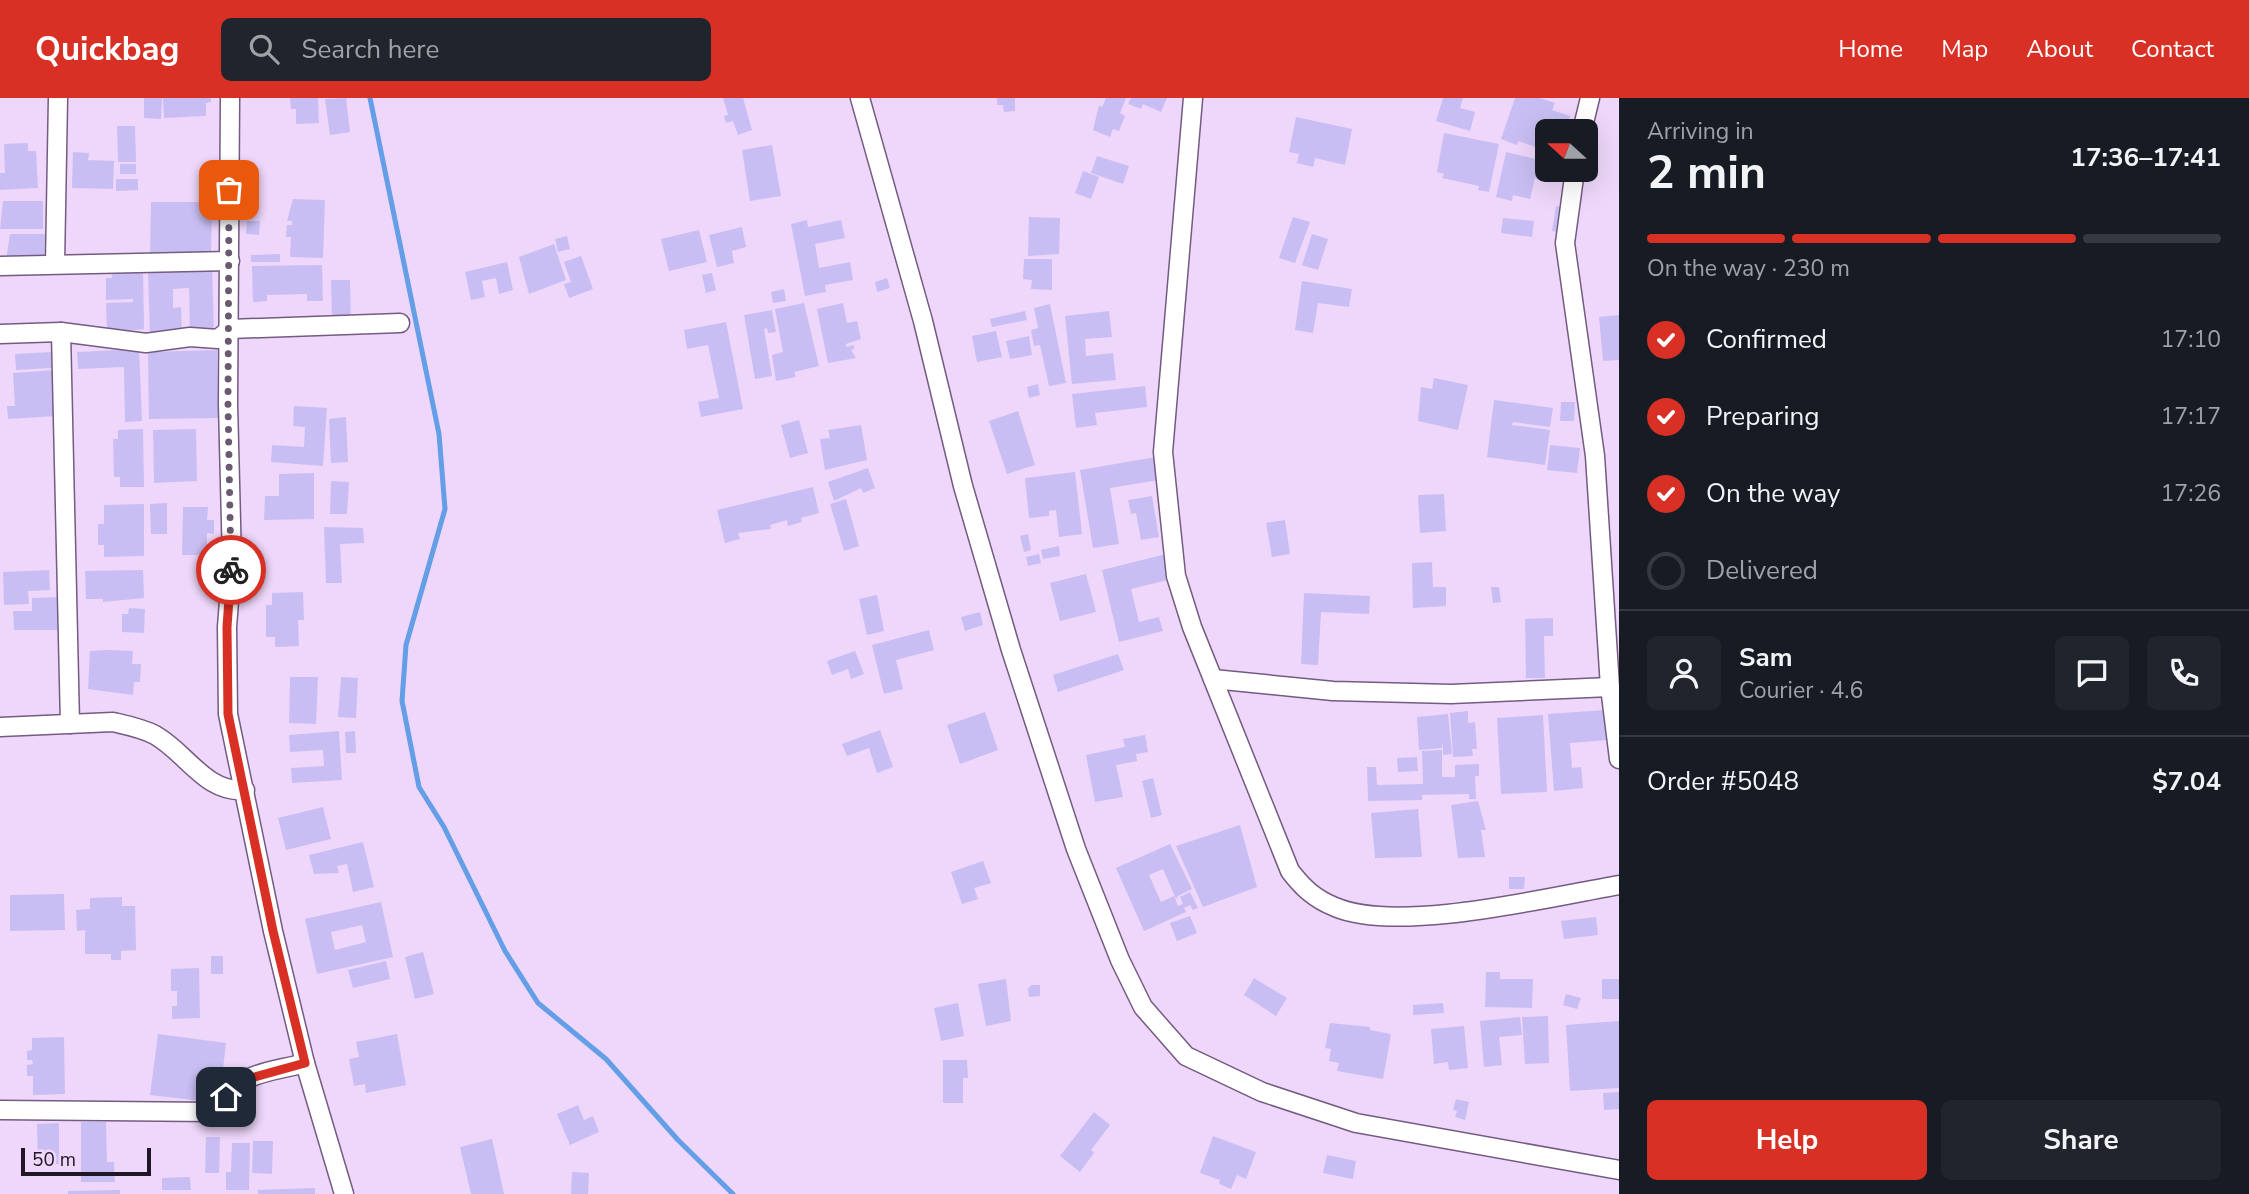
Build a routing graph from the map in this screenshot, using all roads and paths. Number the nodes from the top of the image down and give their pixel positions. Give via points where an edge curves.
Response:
1 (58, 98) edge
2 (230, 98) edge
3 (860, 98) edge
4 (1193, 98) edge
5 (1590, 98) edge
6 (1585, 119) edge
7 (1574, 182) edge
8 (230, 261) junction
9 (55, 264) junction
10 (0, 266) edge
11 (400, 323) dead end
12 (230, 329) junction
13 (61, 332) junction
14 (0, 334) edge
15 (1213, 679) junction
16 (1610, 687) junction
17 (70, 724) junction
18 (0, 727) edge
19 (1619, 759) edge
20 (245, 790) junction
21 (1619, 885) edge
22 (305, 1063) junction
23 (0, 1110) edge
24 (1619, 1170) edge
25 (344, 1194) edge

1 - 9 street
2 - 8 street
3 - 24 street via 1011,650 1076,849 1143,1007 1186,1056 1262,1093 1356,1123
4 - 15 street via 1163,452 1176,576
5 - 6 street
7 - 16 street via 1566,243 1595,456
8 - 9 street
8 - 12 street
9 - 10 street
11 - 12 street
12 - 13 street via 218,339 190,337 146,343
12 - 20 street via 228,714
13 - 14 street
13 - 17 street
15 - 16 street via 1333,691 1451,694
15 - 21 street via 1290,871 1308,893 1337,908 1381,917 1462,912
16 - 19 street
17 - 18 street
17 - 20 street via 113,722 154,735 219,788
20 - 22 street
22 - 23 street via 240,1081 214,1112
22 - 25 street

